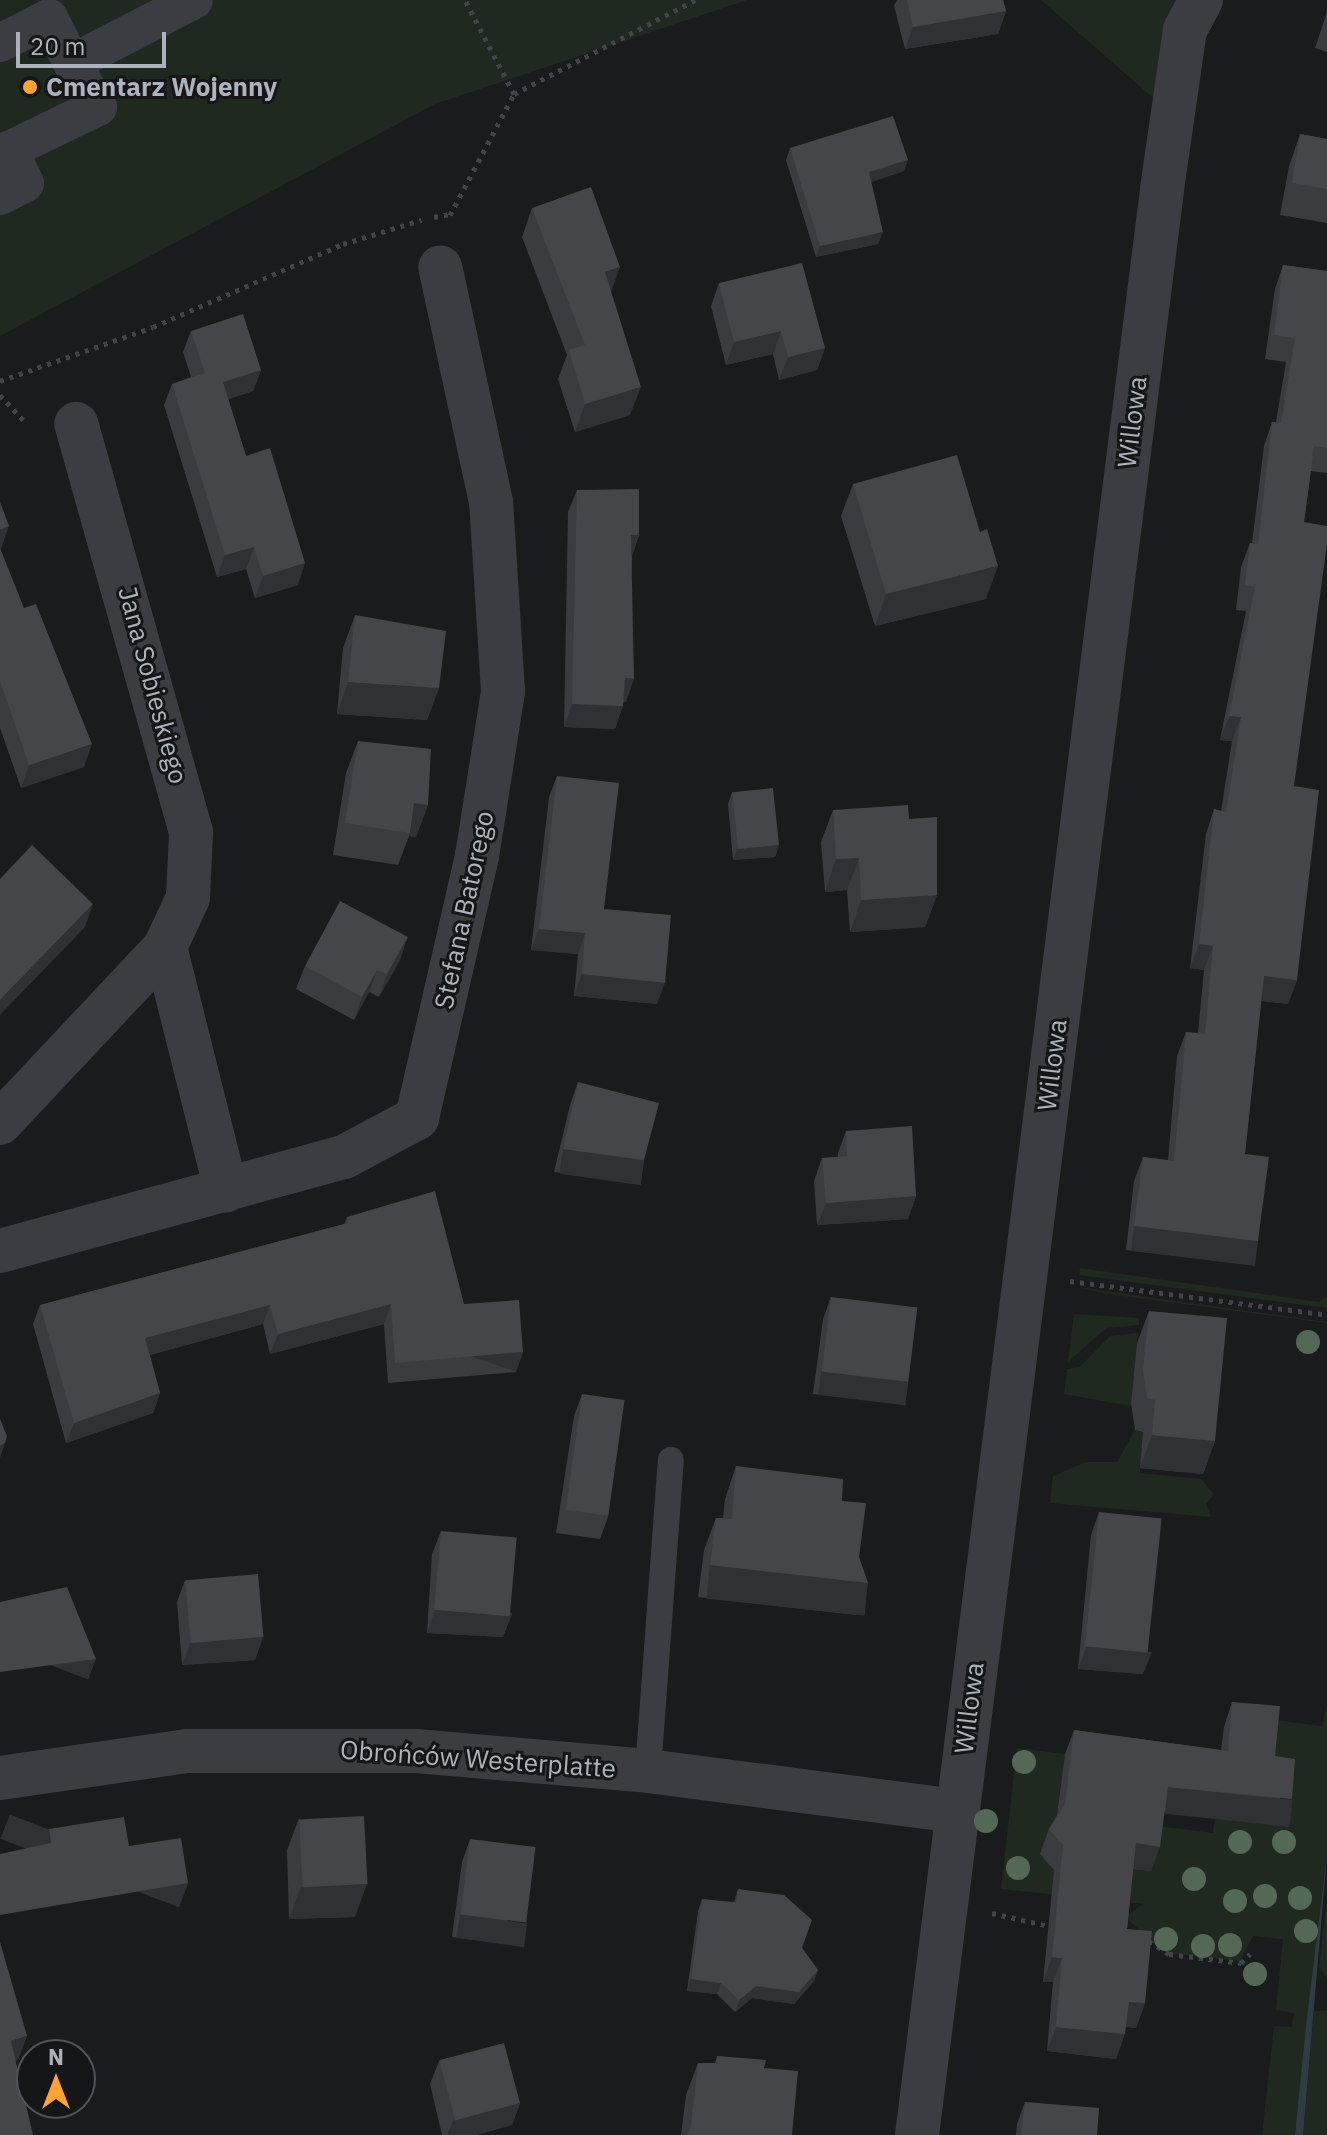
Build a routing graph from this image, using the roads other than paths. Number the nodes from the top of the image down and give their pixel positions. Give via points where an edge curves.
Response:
1 (194, 0) edge
2 (1185, 10) edge
3 (0, 43) edge
4 (72, 63) junction
5 (4, 141) edge
6 (0, 196) edge
7 (440, 267) dead end
8 (76, 424) dead end
9 (165, 947) junction
10 (0, 1123) edge
11 (226, 1190) junction
12 (0, 1251) edge
13 (671, 1460) dead end
14 (648, 1771) junction
15 (0, 1778) edge
16 (956, 1811) junction
17 (917, 2135) edge

1 - 4 street
2 - 16 street, Willowa
3 - 4 street via 49,18
4 - 5 street via 98,107
5 - 6 street via 25,183
7 - 11 street, Stefana Batorego via 491,502 503,691 433,1062 417,1118 344,1157
8 - 9 street, Jana Sobieskiego via 191,832 188,898
9 - 10 street, Jana Sobieskiego
9 - 11 street
11 - 12 street, Stefana Batorego
13 - 14 lane
14 - 15 street, Obrońców Westerplatte via 318,1748 187,1751
14 - 16 street, Obrońców Westerplatte
16 - 17 street, Willowa

